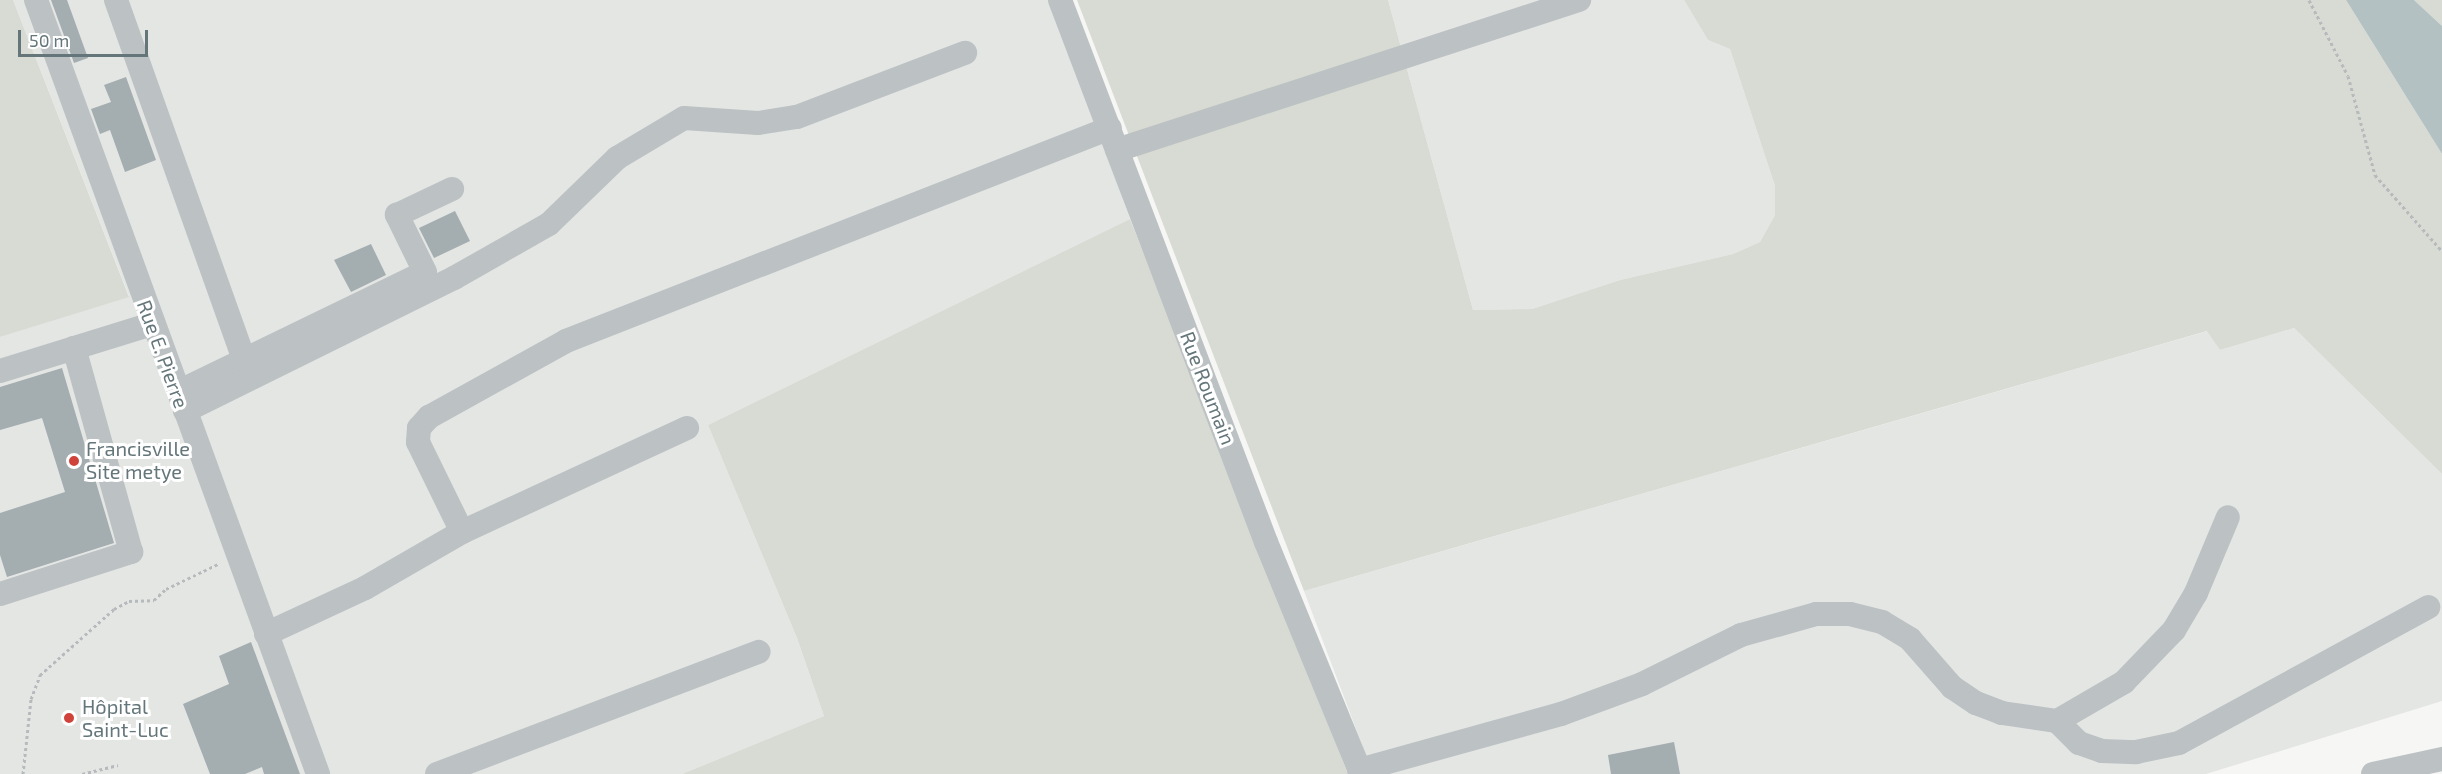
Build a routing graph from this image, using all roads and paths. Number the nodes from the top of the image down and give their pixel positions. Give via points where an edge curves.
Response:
1 (36, 0) edge
2 (116, 0) edge
3 (1060, 0) edge
4 (1579, 0) edge
5 (2309, 0) edge
6 (965, 53) dead end
7 (1114, 139) junction
8 (452, 189) dead end
9 (2442, 251) edge
10 (152, 324) junction
11 (74, 348) junction
12 (244, 360) junction
13 (0, 371) edge
14 (181, 402) junction
15 (687, 428) dead end
16 (2228, 517) dead end
17 (462, 532) junction
18 (237, 555) junction
19 (0, 594) edge
20 (2428, 607) dead end
21 (266, 634) junction
22 (759, 652) dead end
23 (2057, 721) junction
24 (2442, 759) edge
25 (118, 765) dead end
26 (1360, 772) edge
27 (23, 774) edge
28 (82, 774) edge
29 (318, 774) edge
30 (437, 774) edge
31 (2373, 774) edge

1 - 10 street, Rue E. Pierre
2 - 12 street
3 - 7 street, Rue Roumain
4 - 7 street
5 - 9 path via 2348,76 2375,175
6 - 14 street via 797,117 758,123 684,118 617,158 549,224 454,278
7 - 17 street via 566,341 429,417 419,428 418,442
7 - 26 street, Rue Roumain via 1266,542
8 - 12 street via 397,215 425,272
10 - 11 street
10 - 14 street, Rue E. Pierre
11 - 13 street
11 - 19 street via 131,552
12 - 14 street
14 - 18 street, Rue E. Pierre
15 - 17 street
16 - 23 street via 2196,593 2168,638 2124,682
17 - 21 street via 365,588
18 - 21 street, Rue E. Pierre
18 - 27 path via 166,589 154,600 129,601 114,609 40,675 31,699
20 - 23 street via 2179,743 2136,752 2103,751 2079,743
21 - 29 street, Rue E. Pierre
22 - 30 street
23 - 26 street via 2002,713 1976,703 1952,687 1910,639 1881,622 1850,614 1816,614 1741,635 1642,684 1562,714
24 - 31 street
25 - 28 path

